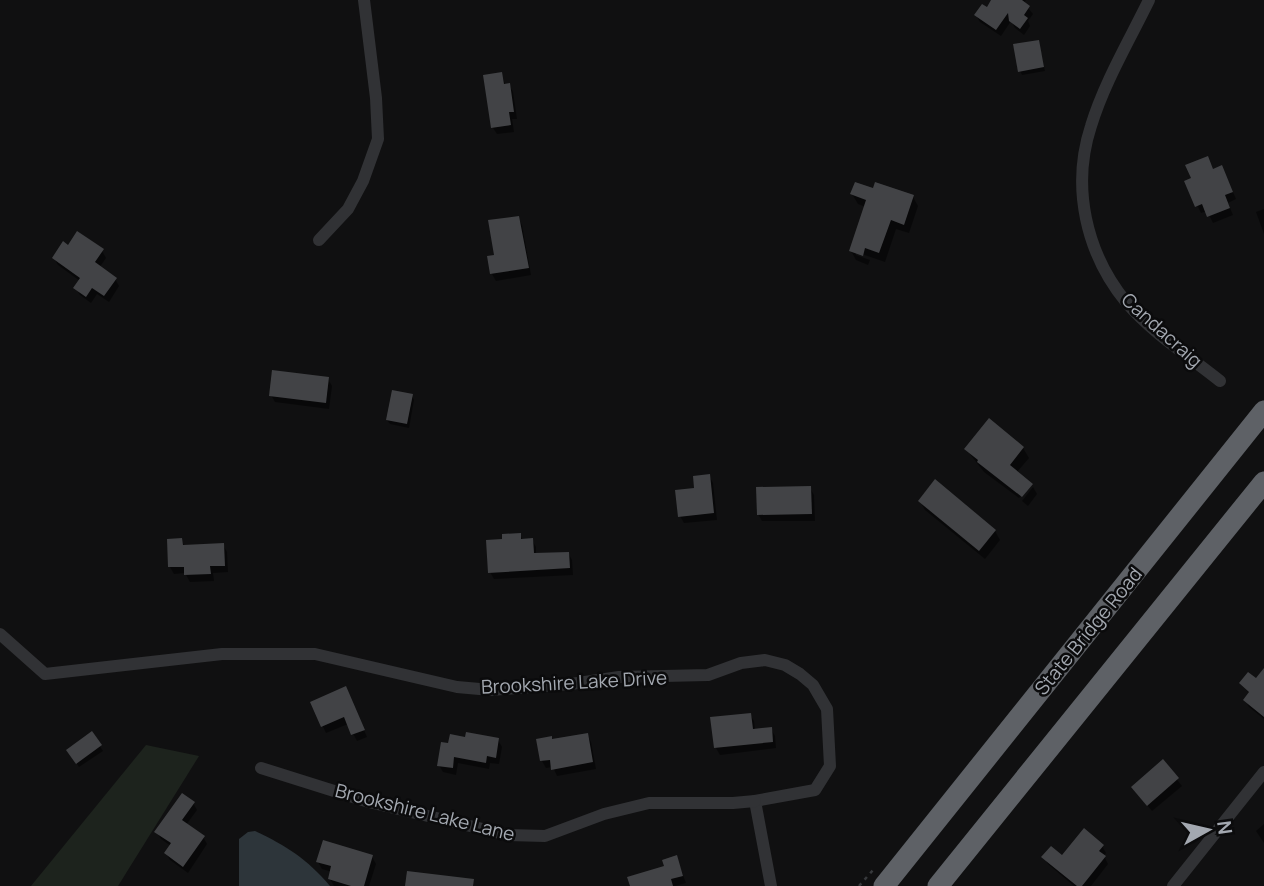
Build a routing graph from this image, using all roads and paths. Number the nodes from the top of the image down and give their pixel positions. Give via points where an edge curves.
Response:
1 (364, 0) edge
2 (1149, 0) edge
3 (319, 240) dead end
4 (1220, 382) dead end
5 (1264, 411) edge
6 (1264, 482) edge
7 (0, 634) edge
8 (261, 768) dead end
9 (1264, 772) edge
10 (755, 801) junction
11 (912, 850) junction
12 (771, 886) edge
13 (871, 886) edge
14 (884, 886) edge
15 (937, 886) edge
16 (1173, 886) edge

1 - 3 street via 378,139 348,209
2 - 4 street, Candacraig via 1090,127 1083,165 1086,219 1097,255 1128,303
5 - 11 highway, State Bridge Road
6 - 15 highway
7 - 10 street, Brookshire Lake Drive via 44,674 222,654 315,654 457,687 491,690 619,677 708,675 765,660 800,674 822,698 827,709 830,766 815,790
8 - 10 street, Brookshire Lake Lane via 369,802 508,835 545,836 649,803
9 - 16 street
10 - 12 street
11 - 13 highway, State Bridge Road via 904,849 894,857
11 - 14 highway, State Bridge Road

